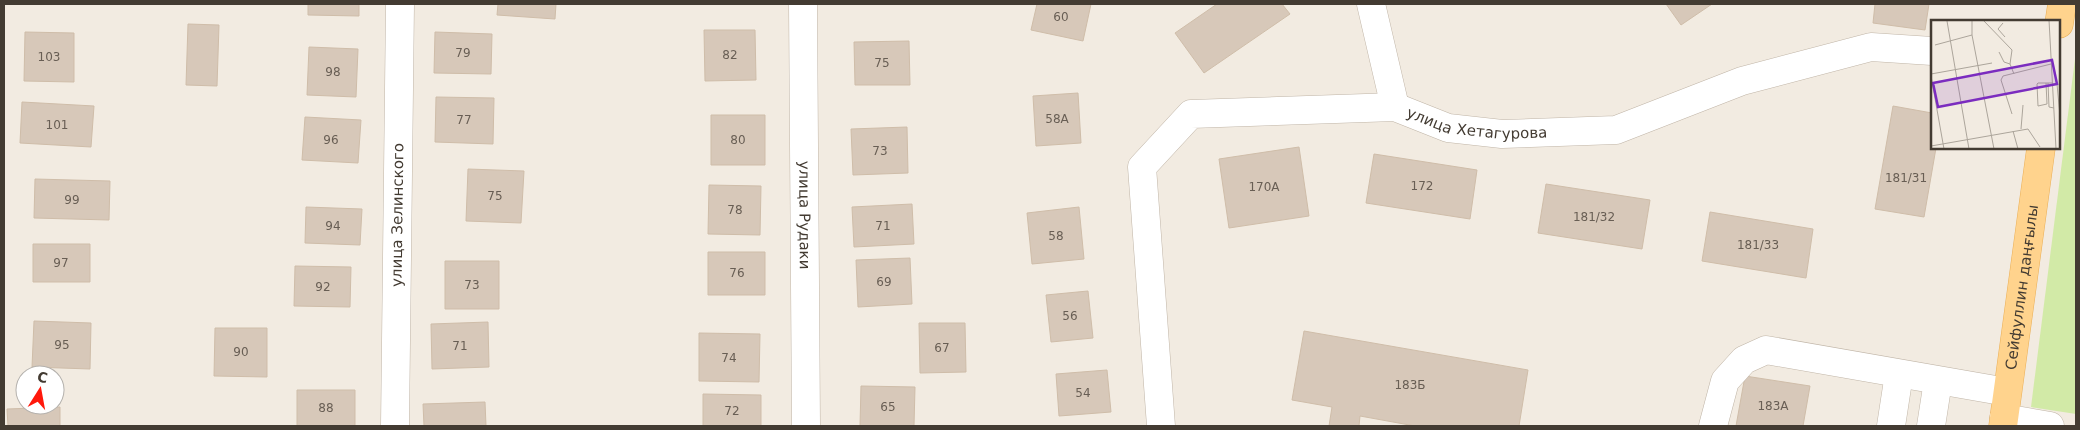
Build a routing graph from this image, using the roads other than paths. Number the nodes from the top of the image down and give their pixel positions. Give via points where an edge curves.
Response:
1 (400, 4) edge
2 (803, 4) edge
3 (1371, 4) edge
4 (2062, 4) edge
5 (2060, 20) edge
6 (1931, 51) edge
7 (1395, 107) junction
8 (2041, 149) edge
9 (1899, 374) junction
10 (1938, 381) junction
11 (2005, 412) edge
12 (395, 426) edge
13 (806, 426) edge
14 (1161, 426) edge
15 (1713, 426) edge
16 (1891, 426) edge
17 (1931, 426) edge
18 (2050, 426) edge

1 - 12 street, улица Зелинского
2 - 13 street, улица Рудаки
3 - 7 street
4 - 5 main road
6 - 7 street, улица Хетагурова via 1871,47 1742,81 1616,130 1502,134 1448,128
7 - 14 street, улица Хетагурова via 1191,114 1142,167
8 - 11 main road, Сейфуллин даңғылы
9 - 10 street
9 - 15 street via 1766,350 1744,360 1725,381
9 - 16 street
10 - 11 street
10 - 17 street
11 - 18 street

